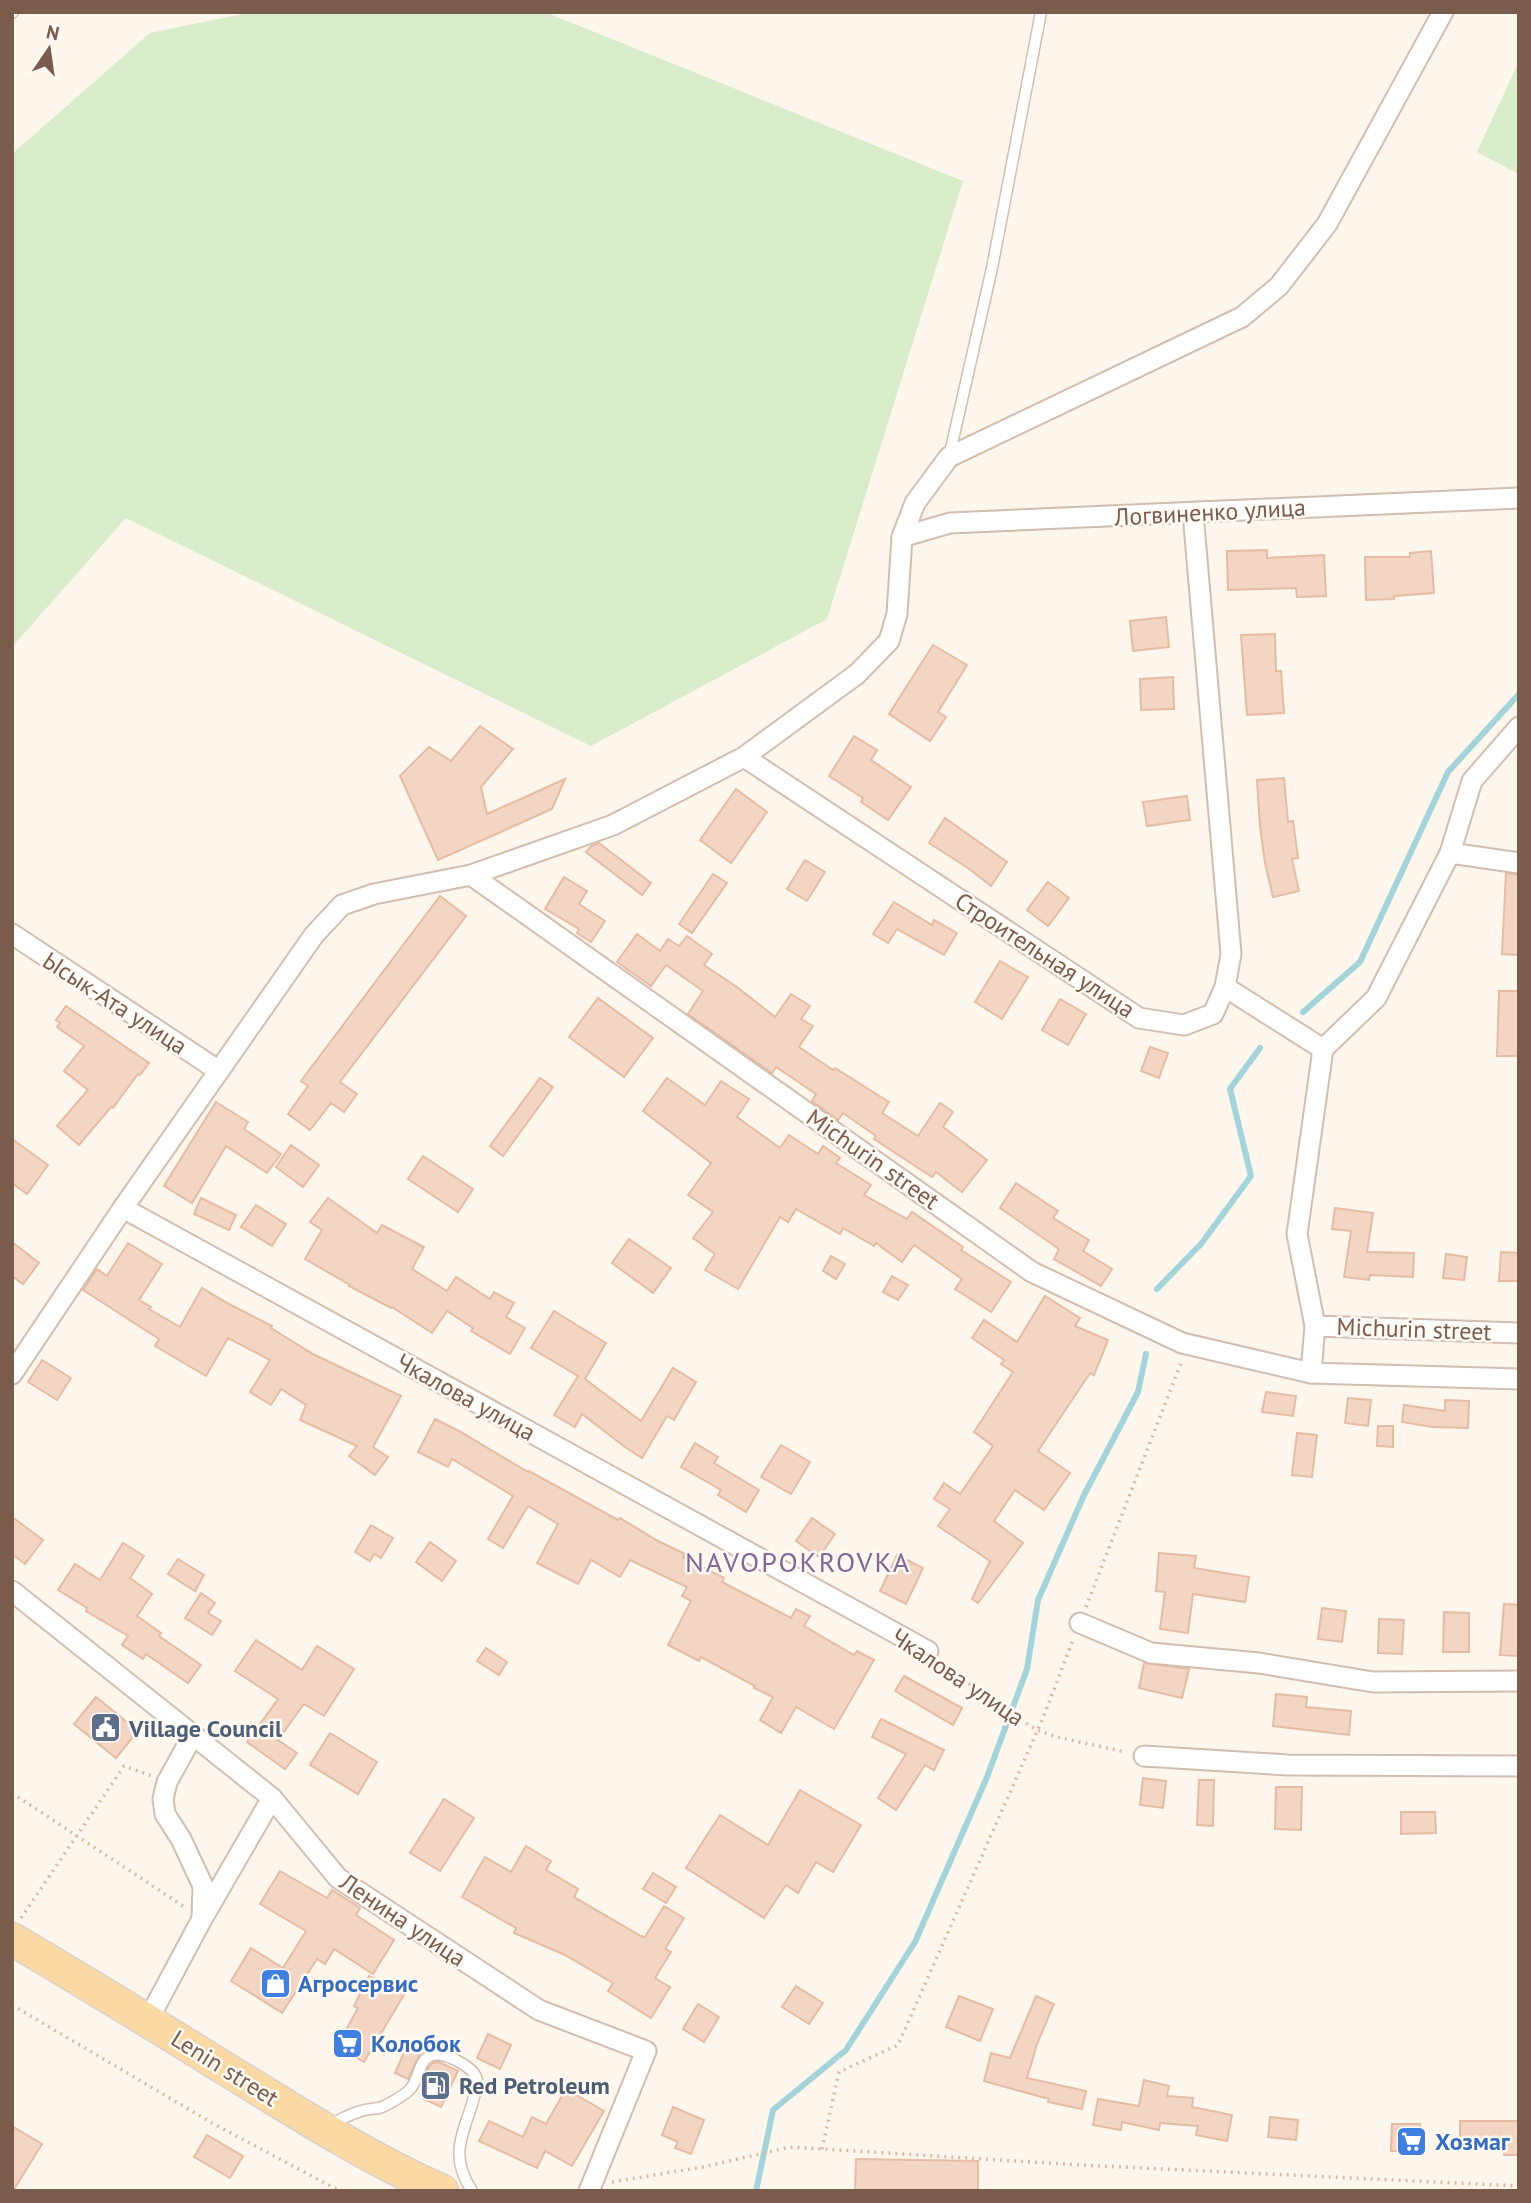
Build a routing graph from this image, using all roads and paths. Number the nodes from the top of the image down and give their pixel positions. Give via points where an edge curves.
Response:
1 (1041, 12) edge
2 (1443, 12) edge
3 (949, 457) junction
4 (1519, 498) edge
5 (1193, 513) junction
6 (902, 537) junction
7 (1519, 727) edge
8 (744, 757) junction
9 (1450, 853) junction
10 (1519, 863) edge
11 (471, 874) junction
12 (12, 934) edge
13 (1225, 987) junction
14 (1323, 1049) junction
15 (219, 1071) junction
16 (123, 1208) junction
17 (1315, 1326) junction
18 (1519, 1332) edge
19 (1188, 1344) junction
20 (1311, 1373) junction
21 (12, 1374) edge
22 (1519, 1379) edge
23 (12, 1591) edge
24 (1080, 1623) junction
25 (928, 1651) joint
26 (1519, 1681) edge
27 (1037, 1731) junction
28 (193, 1735) junction
29 (1144, 1756) joint
30 (1519, 1766) edge
31 (167, 1782) junction
32 (12, 1793) edge
33 (272, 1798) junction
34 (77, 1836) junction
35 (202, 1919) junction
36 (16, 1930) edge
37 (12, 2005) edge
38 (148, 2020) junction
39 (322, 2128) junction
40 (822, 2149) junction
41 (406, 2184) edge
42 (1519, 2186) edge
43 (590, 2188) edge
44 (340, 2191) edge
45 (442, 2191) edge
46 (472, 2191) edge

1 - 3 lane via 992,268
2 - 3 street via 1327,225 1279,286 1242,317
3 - 6 street via 915,503
4 - 5 street, Логвиненко улица
5 - 6 street, Логвиненко улица via 950,523
5 - 13 street, Строительная улица via 1231,954
6 - 8 street via 897,614 889,641 857,674
7 - 9 street via 1472,781
8 - 11 street via 612,825
8 - 13 street, Строительная улица via 1139,1018 1185,1025 1213,1014
9 - 10 street
9 - 14 street via 1376,998
11 - 15 street via 342,905 314,934
11 - 19 street, Michurin street via 1032,1272
12 - 15 street, Ысык-Ата улица
13 - 14 street
14 - 17 street via 1297,1234
15 - 16 street
16 - 21 street
16 - 25 street, Чкалова улица
17 - 18 street, Michurin street
17 - 20 street, Michurin street
19 - 20 street, Michurin street
19 - 24 path
20 - 22 street, Michurin street
23 - 28 street, Ленина улица
24 - 26 street via 1151,1653 1259,1663 1373,1682
24 - 27 path
25 - 27 path, Чкалова улица
27 - 29 path, Чкалова улица
27 - 40 path via 898,2045 839,2072
28 - 31 street
28 - 33 street, Ленина улица
29 - 30 street via 1288,1765
31 - 34 path via 124,1766
31 - 35 street via 165,1814 203,1886
32 - 34 path
33 - 35 street
33 - 43 street, Ленина улица via 338,1878 539,2010 646,2050
34 - 35 path
34 - 36 path
35 - 38 street
36 - 38 main road, Lenin street
37 - 44 path via 212,2123
38 - 39 main road, Lenin street
39 - 41 main road, Lenin street
39 - 46 lane via 359,2111 383,2107 412,2088 430,2056 454,2059 476,2076 459,2159 461,2174
40 - 42 path
40 - 43 path via 790,2147
41 - 45 main road, Lenin street

